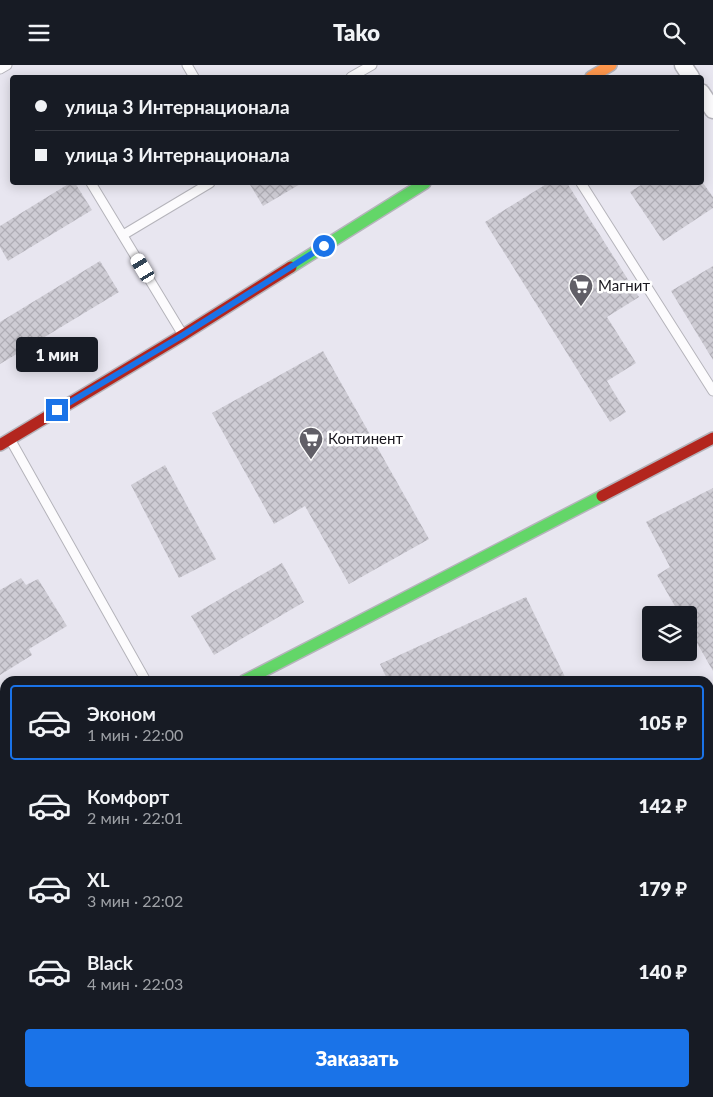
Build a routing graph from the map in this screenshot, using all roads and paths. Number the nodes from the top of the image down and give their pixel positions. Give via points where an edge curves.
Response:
1 (6, 65) edge
2 (372, 65) edge
3 (611, 65) edge
4 (0, 69) edge
5 (354, 75) edge
6 (594, 75) edge
7 (704, 96) edge
8 (713, 109) edge
9 (92, 185) edge
10 (207, 185) edge
11 (422, 185) edge
12 (582, 185) edge
13 (123, 235) junction
14 (183, 335) junction
15 (713, 391) edge
16 (713, 437) edge
17 (5, 442) edge
18 (143, 676) edge
19 (253, 676) edge

1 - 4 lane
2 - 5 lane
3 - 6 street
7 - 8 street
9 - 13 lane
10 - 13 lane
11 - 14 street
12 - 15 lane
13 - 14 lane
14 - 17 street
16 - 19 street
17 - 18 lane

